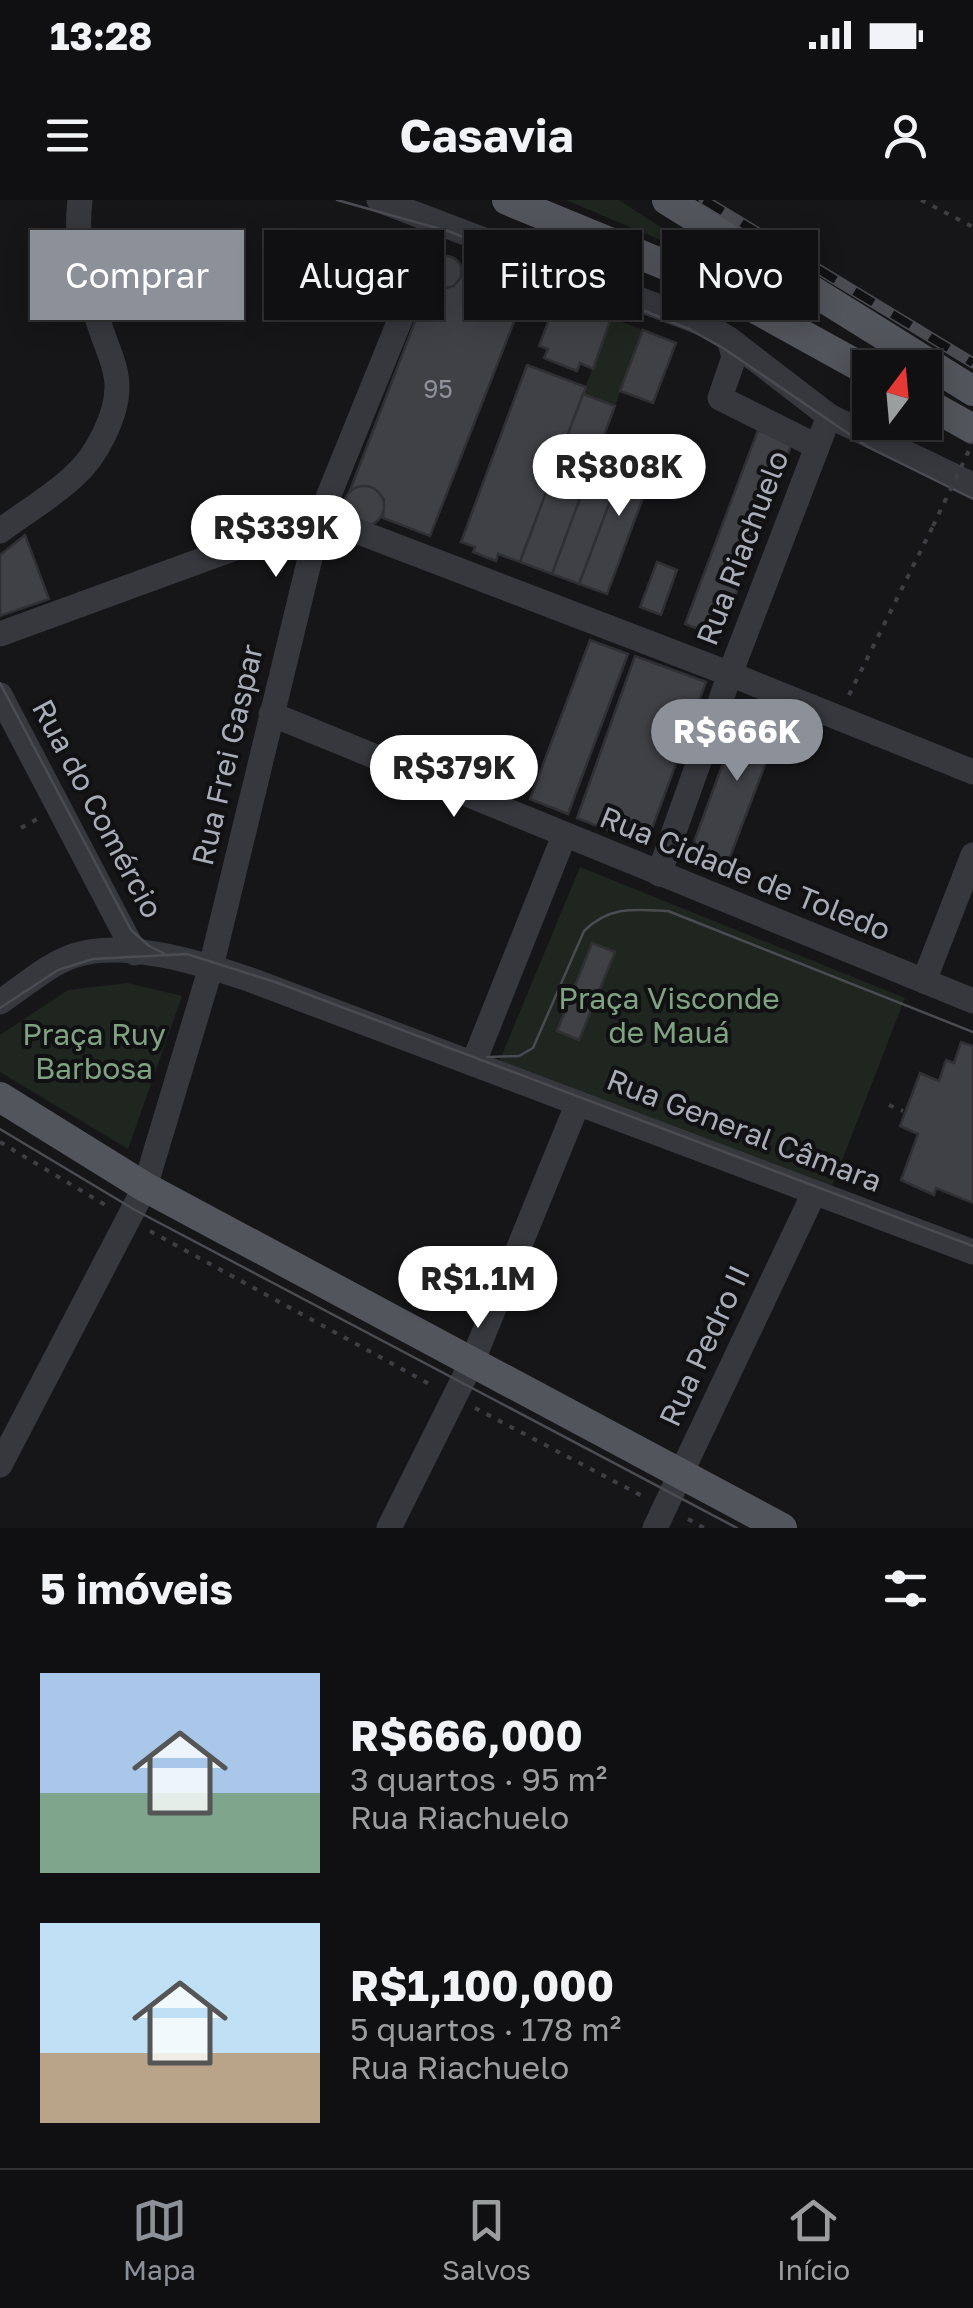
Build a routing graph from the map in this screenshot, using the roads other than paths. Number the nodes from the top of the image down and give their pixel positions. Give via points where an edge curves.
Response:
1 (80, 200) edge
2 (379, 200) edge
3 (507, 200) edge
4 (667, 200) edge
5 (439, 224) junction
6 (729, 339) junction
7 (852, 362) edge
8 (973, 391) edge
9 (942, 412) edge
10 (828, 416) junction
11 (973, 429) edge
12 (816, 446) junction
13 (973, 485) edge
14 (320, 517) junction
15 (0, 531) edge
16 (0, 634) edge
17 (730, 674) junction
18 (0, 696) edge
19 (271, 714) junction
20 (973, 772) edge
21 (564, 836) junction
22 (973, 855) edge
23 (659, 874) junction
24 (136, 952) junction
25 (212, 967) junction
26 (924, 981) junction
27 (973, 1000) edge
28 (0, 1002) edge
29 (474, 1064) junction
30 (0, 1098) edge
31 (578, 1103) junction
32 (145, 1187) junction
33 (814, 1193) junction
34 (973, 1252) edge
35 (472, 1362) junction
36 (0, 1465) edge
37 (680, 1474) junction
38 (660, 1518) edge
39 (389, 1528) edge
40 (782, 1528) edge

1 - 15 street via 80,257 118,390 108,424 76,475
2 - 5 street
3 - 7 main road via 709,283
4 - 8 main road
5 - 6 street
5 - 14 street, Rua Frei Gaspar
6 - 10 street
6 - 12 street via 734,357 720,398
9 - 11 main road
10 - 12 street, Rua Riachuelo
10 - 13 street
12 - 17 street, Rua Riachuelo
14 - 16 street
14 - 17 street
14 - 19 street, Rua Frei Gaspar
17 - 20 street
17 - 23 street, Rua Riachuelo
18 - 24 street, Rua do Comércio
19 - 21 street, Rua Cidade de Toledo
19 - 25 street, Rua Frei Gaspar
21 - 23 street, Rua Cidade de Toledo
21 - 29 street
22 - 26 street
23 - 26 street, Rua Cidade de Toledo
24 - 25 street
24 - 28 street via 75,955
25 - 29 street, Rua General Câmara
25 - 32 street
26 - 27 street, Rua Cidade de Toledo
29 - 31 street, Rua General Câmara
30 - 32 main road
31 - 33 street, Rua General Câmara
31 - 35 street
32 - 35 main road
32 - 36 street
33 - 34 street, Rua General Câmara
33 - 37 street, Rua Pedro II
35 - 37 main road
35 - 39 street
37 - 38 street, Rua Pedro II
37 - 40 main road

